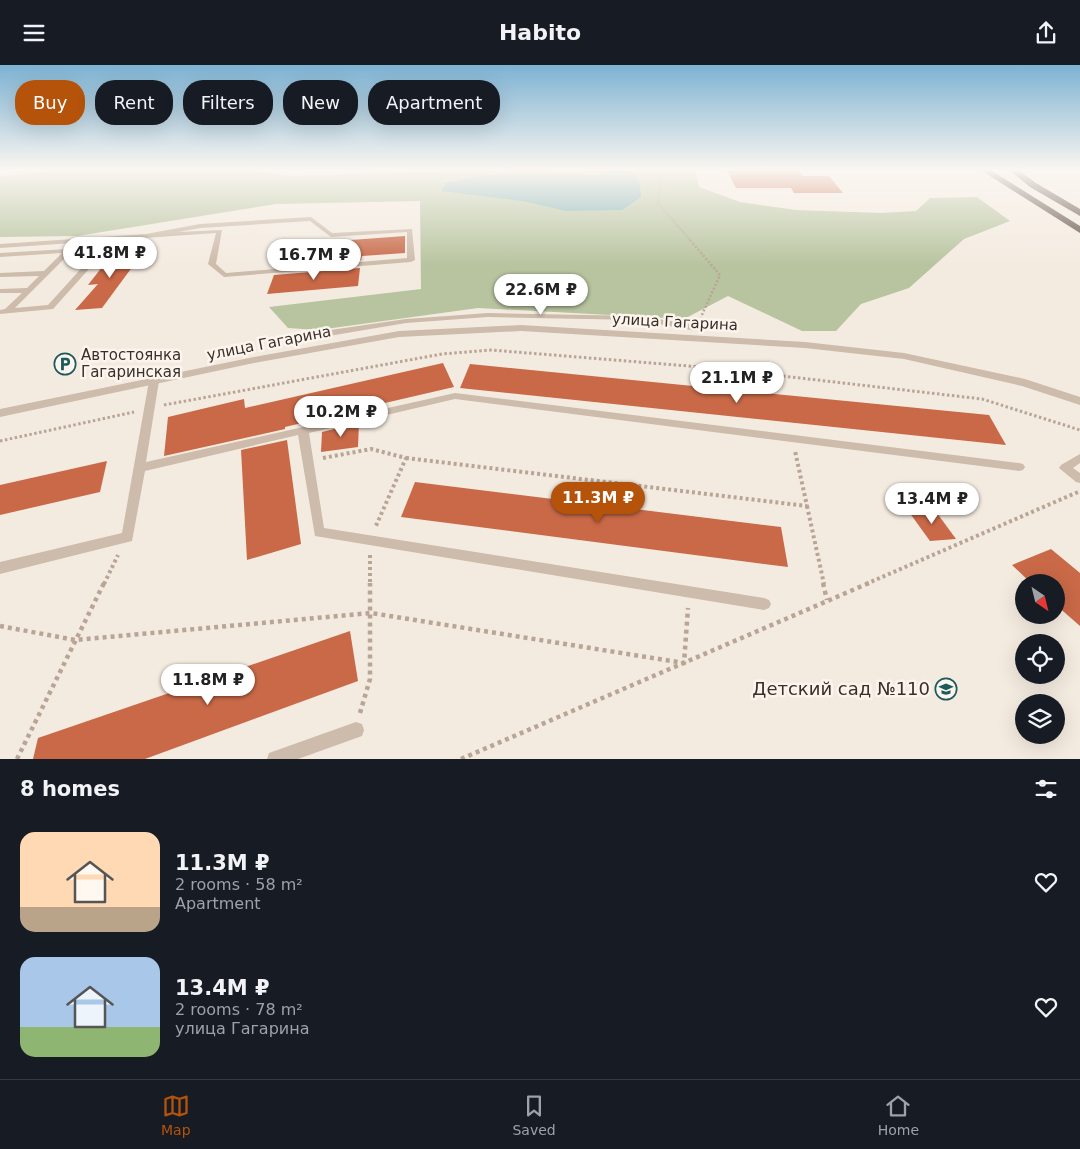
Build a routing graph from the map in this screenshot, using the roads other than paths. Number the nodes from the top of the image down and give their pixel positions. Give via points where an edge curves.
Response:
1 (1035, 201) edge
2 (1061, 201) edge
3 (1080, 213) edge
4 (1080, 230) edge
5 (149, 235) junction
6 (0, 246) edge
7 (150, 246) dead end
8 (104, 248) junction
9 (69, 250) junction
10 (0, 255) edge
11 (46, 273) junction
12 (0, 275) edge
13 (29, 290) junction
14 (0, 291) edge
15 (4, 311) edge
16 (696, 328) road end
17 (317, 335) dead end
18 (154, 381) junction
19 (1080, 401) edge
20 (0, 413) edge
21 (303, 431) junction
22 (1080, 458) edge
23 (1019, 467) dead end
24 (139, 468) junction
25 (1080, 479) edge
26 (0, 568) edge
27 (764, 604) dead end
28 (356, 729) road end
29 (275, 759) edge

1 - 4 highway
2 - 3 highway
5 - 5 lane via 220,231 212,265 224,275 410,260 410,230 331,235 311,219 200,226
5 - 6 lane
7 - 8 lane
8 - 9 lane
8 - 15 lane via 50,307
9 - 10 lane
9 - 11 lane
11 - 12 lane
11 - 13 lane
13 - 14 lane
13 - 15 lane
16 - 17 lane via 638,318 488,315 406,321
18 - 19 street, улица Гагарина via 399,334 521,328 805,345 904,356 998,377
18 - 20 street, улица Гагарина
18 - 24 lane
21 - 23 lane via 455,396
21 - 24 lane
21 - 27 lane via 319,532
22 - 25 lane via 1065,468
24 - 26 lane via 128,537
28 - 29 lane

